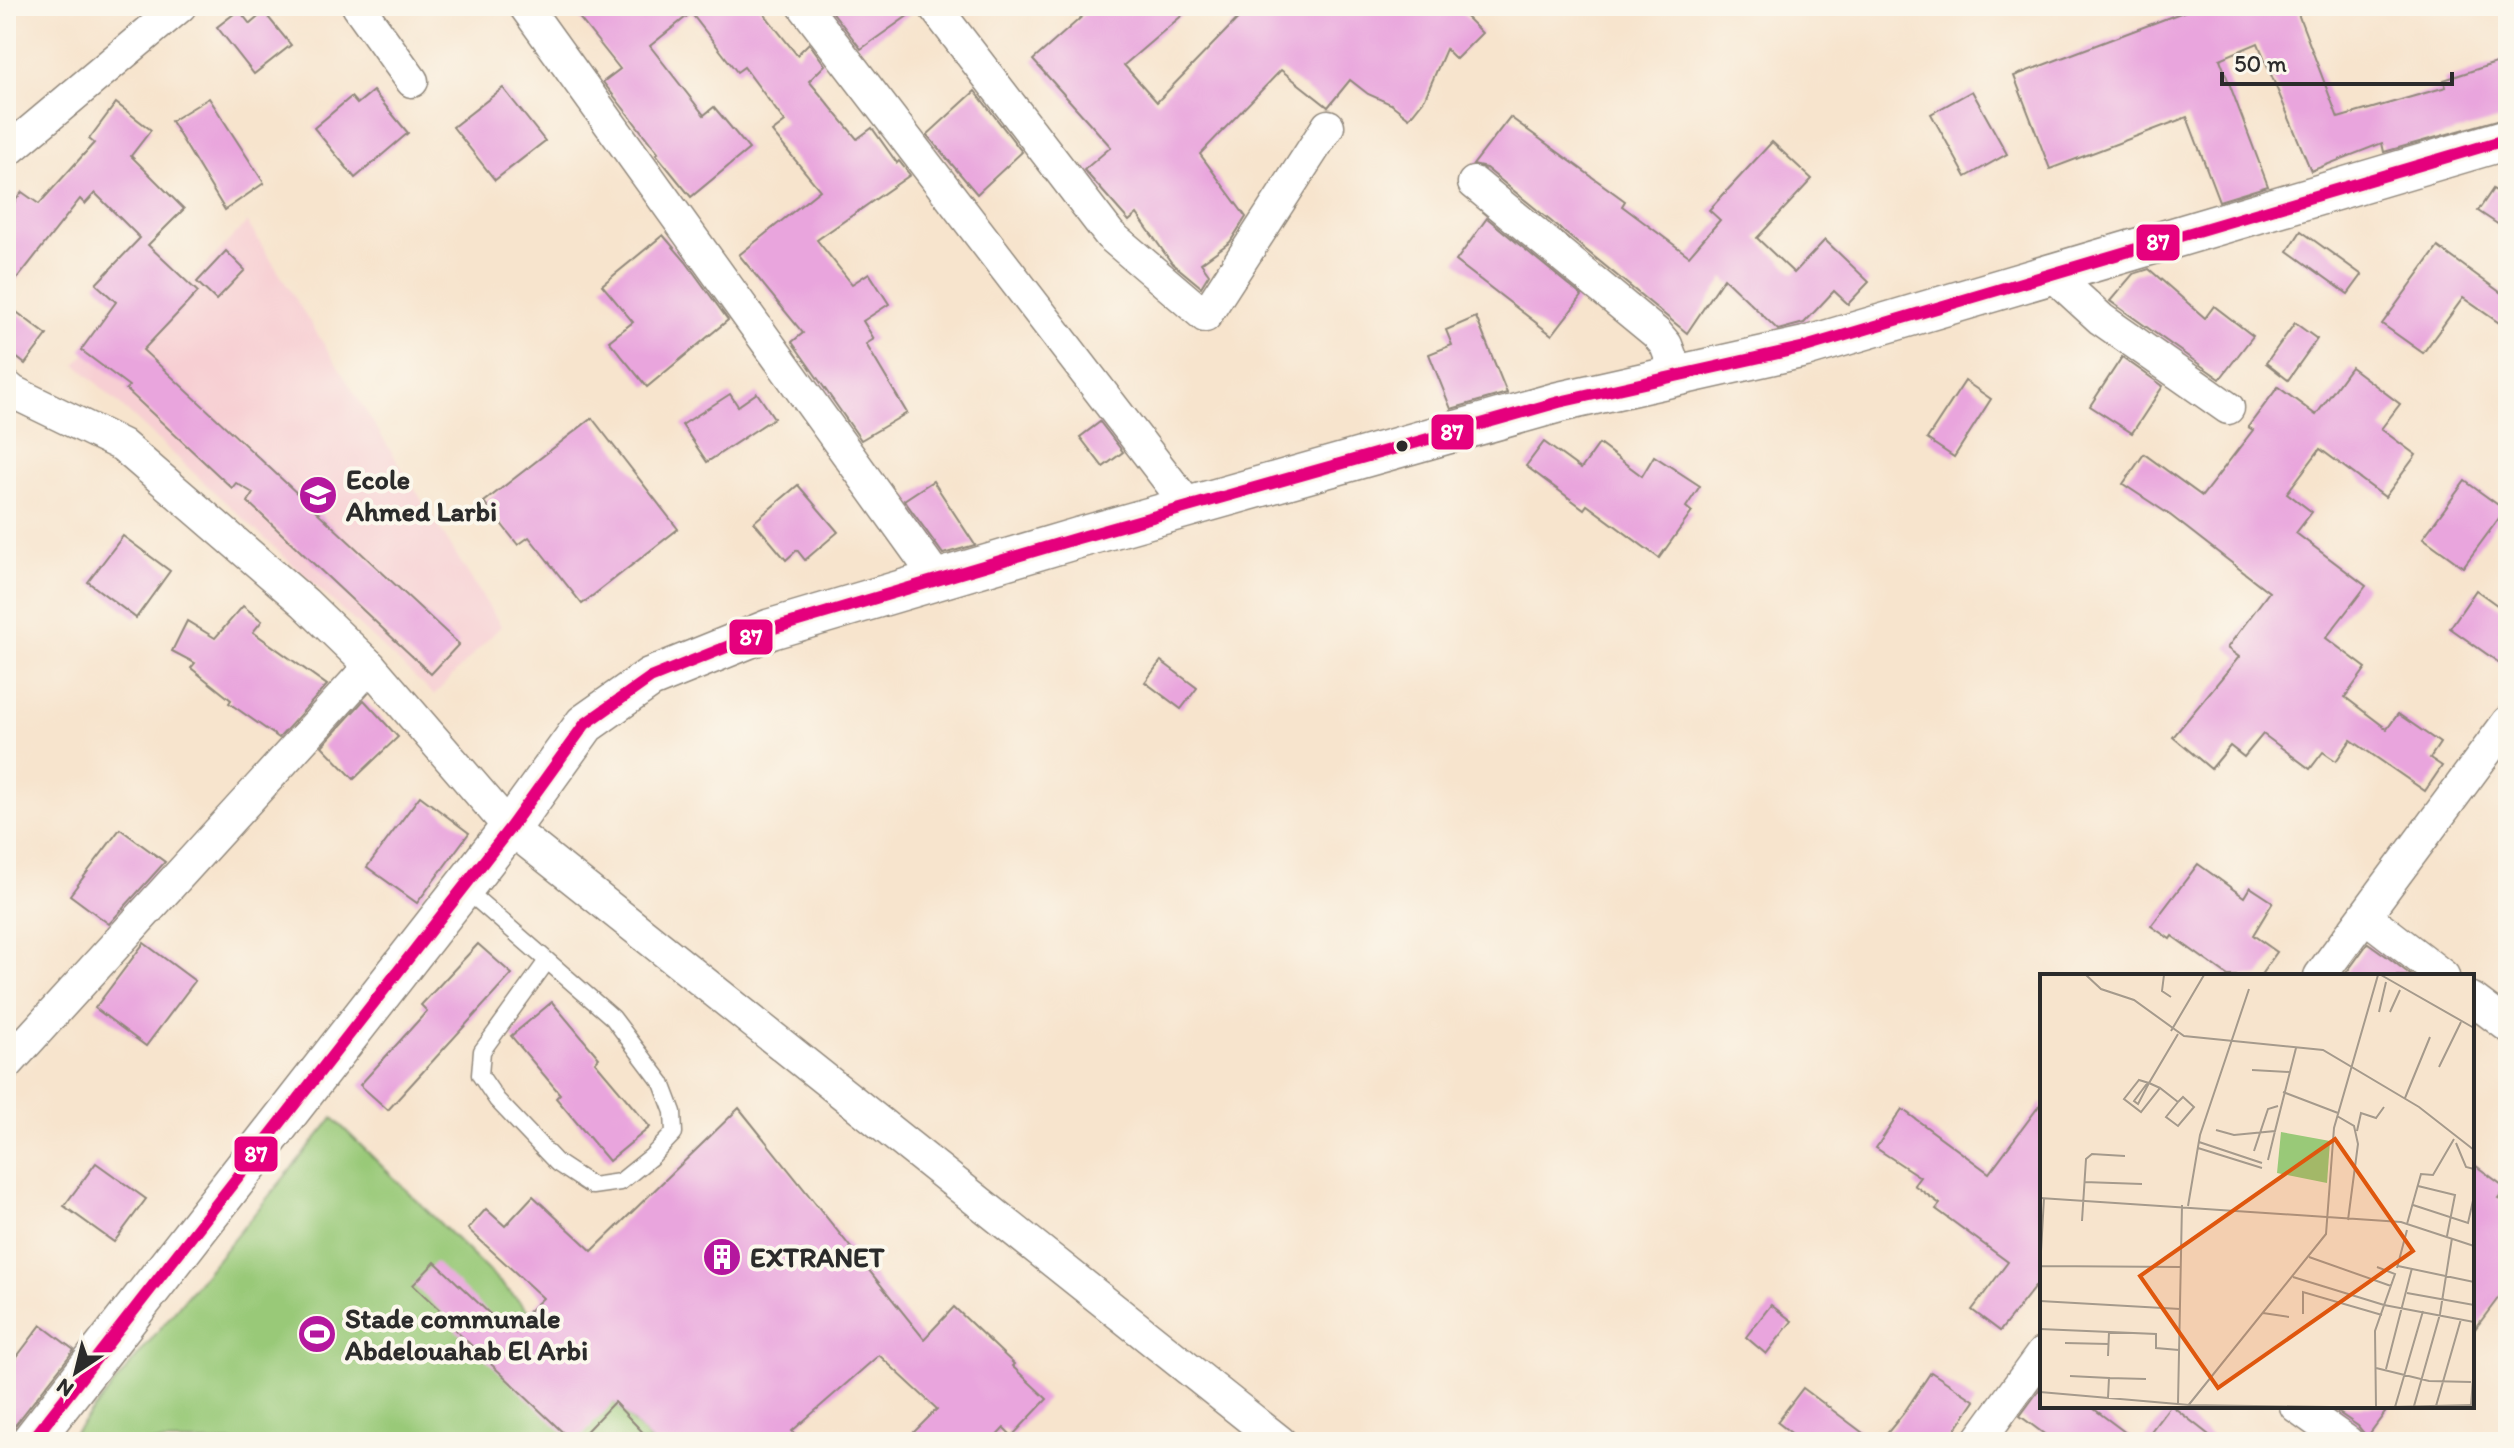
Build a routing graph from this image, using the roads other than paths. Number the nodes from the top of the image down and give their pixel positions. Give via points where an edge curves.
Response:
1 (180, 6) edge
2 (358, 6) edge
3 (525, 6) edge
4 (804, 6) edge
5 (934, 6) edge
6 (412, 81) dead end
7 (1328, 126) dead end
8 (2508, 139) edge
9 (6, 152) edge
10 (1474, 183) dead end
11 (2052, 274) junction
12 (1677, 374) junction
13 (6, 386) edge
14 (2228, 408) dead end
15 (1190, 508) junction
16 (939, 581) junction
17 (370, 666) junction
18 (2508, 722) edge
19 (510, 828) junction
20 (463, 888) junction
21 (2365, 916) junction
22 (547, 961) junction
23 (2322, 974) edge
24 (2440, 974) edge
25 (2474, 1000) edge
26 (2508, 1026) edge
27 (6, 1065) edge
28 (2040, 1357) edge
29 (2299, 1408) edge
30 (31, 1442) edge
31 (1280, 1442) edge
32 (1978, 1442) edge
33 (2347, 1442) edge

1 - 9 street
2 - 6 street
3 - 16 street
4 - 15 street
5 - 7 street via 1110,235 1205,316
8 - 11 street
10 - 12 street via 1656,333
11 - 12 street via 1805,347
11 - 14 street via 2101,319
12 - 15 street via 1559,402
13 - 17 street via 122,445
15 - 16 street
16 - 19 street via 771,629 650,678 585,724
17 - 19 street
17 - 27 street
18 - 21 street
19 - 20 street
19 - 31 street
20 - 22 lane
20 - 30 street
21 - 23 street
21 - 24 street
22 - 22 lane via 613,1018 662,1083 673,1112 674,1133 620,1182 592,1186 557,1163 480,1075 482,1051
25 - 26 street
28 - 32 street
29 - 33 street

